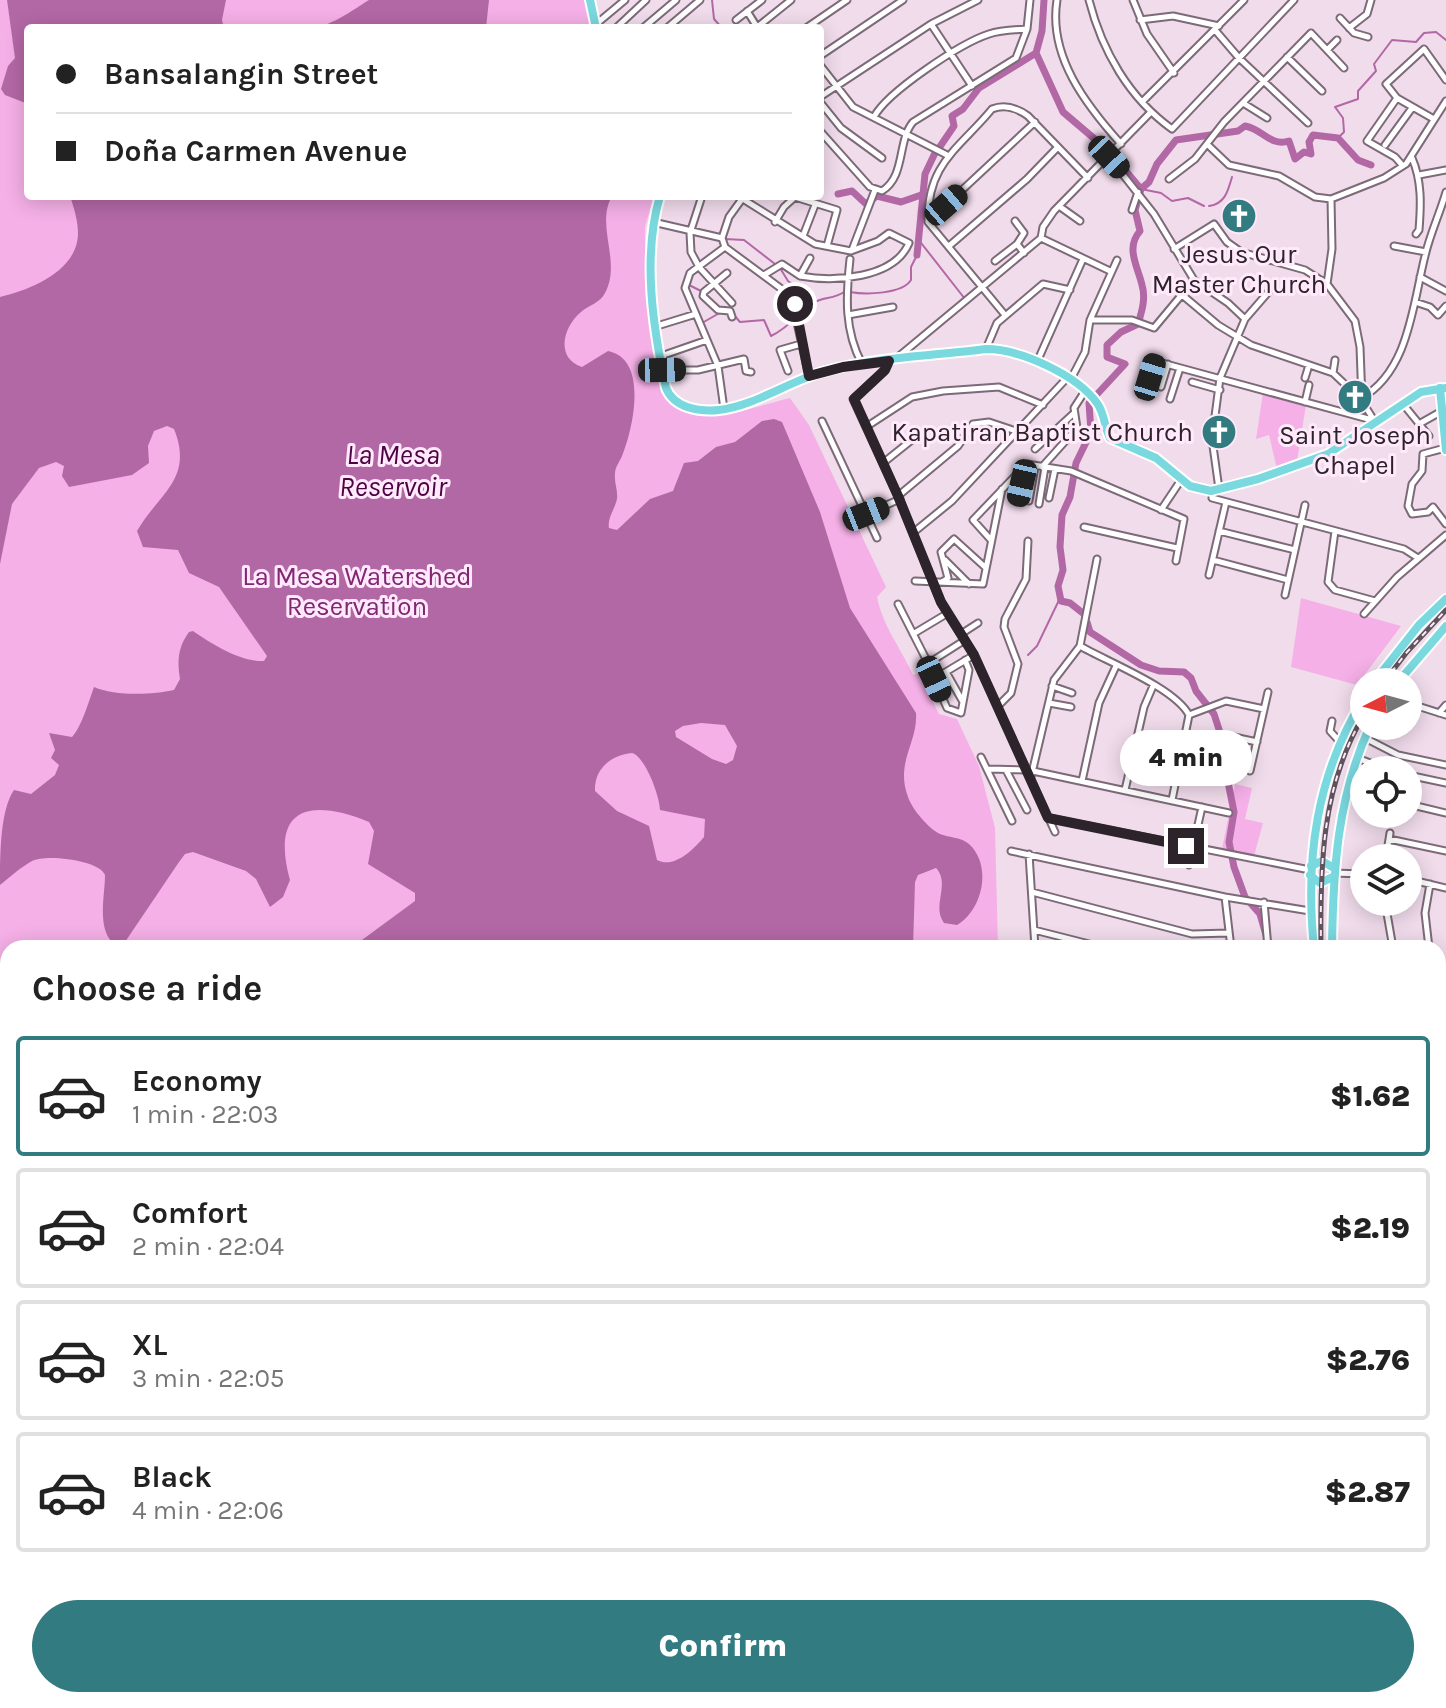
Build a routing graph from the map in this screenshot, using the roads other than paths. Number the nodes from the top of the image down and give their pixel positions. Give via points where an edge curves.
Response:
1 (590, 0) edge
2 (646, 0) edge
3 (676, 0) edge
4 (762, 0) edge
5 (791, 0) edge
6 (847, 0) edge
7 (903, 0) edge
8 (978, 0) edge
9 (1030, 0) edge
10 (1057, 0) edge
11 (1089, 0) edge
12 (1133, 0) edge
13 (1244, 0) edge
14 (1294, 0) edge
15 (1371, 0) edge
16 (623, 1) edge
17 (702, 1) edge
18 (747, 11) junction
19 (1340, 18) dead end
20 (736, 20) dead end
21 (1140, 20) junction
22 (596, 24) edge
23 (598, 24) edge
24 (620, 24) edge
25 (648, 24) edge
26 (672, 24) edge
27 (755, 24) edge
28 (762, 24) edge
29 (812, 24) edge
30 (931, 24) junction
31 (1217, 28) junction
32 (1349, 28) junction
33 (1027, 29) junction
34 (1368, 37) dead end
35 (1337, 40) dead end
36 (1327, 50) junction
37 (824, 53) edge
38 (950, 56) junction
39 (1287, 57) junction
40 (1239, 58) junction
41 (1344, 68) dead end
42 (824, 71) edge
43 (1174, 73) junction
44 (1446, 80) edge
45 (1264, 81) junction
46 (972, 86) junction
47 (835, 87) junction
48 (1322, 91) dead end
49 (824, 97) edge
50 (1397, 98) junction
51 (1446, 101) edge
52 (1142, 102) junction
53 (1243, 103) junction
54 (824, 105) edge
55 (1412, 108) junction
56 (1151, 112) junction
57 (874, 117) junction
58 (1267, 118) dead end
59 (1432, 118) junction
60 (1035, 122) junction
61 (1308, 123) dead end
62 (906, 133) junction
63 (824, 135) edge
64 (1121, 144) junction
65 (1208, 145) junction
66 (1385, 145) dead end
67 (1058, 147) junction
68 (947, 155) junction
69 (1109, 157) junction
70 (882, 158) dead end
71 (1412, 158) junction
72 (1403, 166) junction
73 (1446, 170) edge
74 (1419, 175) junction
75 (1088, 178) junction
76 (1169, 179) dead end
77 (875, 190) junction
78 (1446, 192) edge
79 (1139, 194) junction
80 (1331, 199) junction
81 (659, 200) edge
82 (701, 200) edge
83 (738, 200) edge
84 (744, 200) edge
85 (792, 200) edge
86 (800, 200) edge
87 (815, 205) junction
88 (1059, 206) junction
89 (928, 210) junction
90 (1132, 210) dead end
91 (1437, 220) junction
92 (1015, 221) dead end
93 (1080, 221) dead end
94 (652, 222) junction
95 (775, 222) junction
96 (1446, 223) edge
97 (690, 233) junction
98 (1416, 234) dead end
99 (803, 236) junction
100 (722, 238) junction
101 (1041, 238) junction
102 (1017, 244) junction
103 (827, 246) junction
104 (949, 246) junction
105 (1394, 246) dead end
106 (725, 247) junction
107 (1174, 249) junction
108 (851, 251) junction
109 (1426, 252) junction
110 (1024, 253) junction
111 (810, 258) dead end
112 (850, 259) dead end
113 (1083, 259) junction
114 (1117, 260) dead end
115 (995, 261) dead end
116 (699, 267) junction
117 (1110, 271) junction
118 (727, 273) dead end
119 (764, 275) junction
120 (800, 276) junction
121 (848, 276) junction
122 (1420, 277) junction
123 (1194, 280) junction
124 (715, 284) junction
125 (1327, 284) junction
126 (982, 285) junction
127 (1271, 289) dead end
128 (1070, 290) junction
129 (1446, 291) edge
130 (1181, 294) junction
131 (1415, 302) junction
132 (732, 303) dead end
133 (1446, 306) edge
134 (893, 307) dead end
135 (696, 314) junction
136 (848, 315) junction
137 (1005, 315) junction
138 (732, 317) dead end
139 (1245, 319) junction
140 (1090, 320) junction
141 (657, 326) junction
142 (1236, 334) junction
143 (707, 340) junction
144 (801, 344) junction
145 (986, 349) junction
146 (661, 356) junction
147 (1335, 360) dead end
148 (891, 361) junction
149 (1037, 363) junction
150 (1168, 364) junction
151 (862, 365) junction
152 (1309, 365) junction
153 (718, 366) junction
154 (1180, 368) junction
155 (662, 370) junction
156 (788, 371) dead end
157 (751, 372) dead end
158 (1333, 373) junction
159 (809, 376) junction
160 (1070, 378) junction
161 (1220, 378) junction
162 (1305, 378) dead end
163 (1192, 382) dead end
164 (1309, 385) dead end
165 (1161, 387) dead end
166 (1443, 388) edge
167 (1220, 390) junction
168 (1088, 392) junction
169 (1145, 393) dead end
170 (1361, 395) junction
171 (1170, 399) dead end
172 (1305, 402) junction
173 (1403, 404) junction
174 (1043, 405) junction
175 (724, 409) junction
176 (1444, 411) edge
177 (1074, 413) junction
178 (822, 421) dead end
179 (1374, 421) junction
180 (1419, 424) junction
181 (866, 427) junction
182 (1016, 431) junction
183 (918, 435) dead end
184 (1429, 436) dead end
185 (1035, 449) dead end
186 (1446, 449) edge
187 (883, 463) junction
188 (1041, 467) junction
189 (1055, 469) junction
190 (1016, 475) dead end
191 (1181, 480) junction
192 (1002, 489) junction
193 (1219, 490) junction
194 (899, 498) junction
195 (1049, 498) dead end
196 (1212, 498) dead end
197 (1029, 501) dead end
198 (1226, 501) junction
199 (1017, 502) dead end
200 (1039, 504) dead end
201 (1305, 505) dead end
202 (1161, 510) junction
203 (866, 514) junction
204 (1301, 522) junction
205 (1446, 524) edge
206 (1084, 527) dead end
207 (1219, 531) junction
208 (1335, 531) junction
209 (913, 532) junction
210 (1446, 535) edge
211 (877, 538) dead end
212 (992, 541) junction
213 (1028, 541) dead end
214 (1177, 548) junction
215 (1295, 550) junction
216 (941, 556) junction
217 (1418, 558) junction
218 (1097, 559) dead end
219 (1213, 560) junction
220 (1176, 561) dead end
221 (986, 568) junction
222 (1209, 575) dead end
223 (1288, 580) junction
224 (915, 581) dead end
225 (938, 582) junction
226 (970, 584) junction
227 (1285, 595) dead end
228 (1446, 599) edge
229 (1375, 601) junction
230 (898, 604) dead end
231 (948, 613) junction
232 (1364, 614) dead end
233 (978, 623) dead end
234 (1446, 626) edge
235 (913, 634) junction
236 (961, 634) junction
237 (965, 640) junction
238 (1080, 646) junction
239 (974, 655) junction
240 (965, 660) junction
241 (928, 663) junction
242 (1116, 666) junction
243 (921, 668) dead end
244 (1385, 668) edge
245 (1410, 668) edge
246 (946, 672) junction
247 (1052, 686) junction
248 (1153, 686) junction
249 (1268, 692) dead end
250 (1072, 693) dead end
251 (963, 702) junction
252 (1049, 703) junction
253 (1446, 705) edge
254 (998, 706) junction
255 (1071, 707) dead end
256 (1422, 708) edge
257 (1264, 709) junction
258 (1442, 714) edge
259 (1189, 715) junction
260 (1332, 721) dead end
261 (1350, 724) edge
262 (1369, 740) edge
263 (1257, 742) junction
264 (1340, 742) junction
265 (1181, 751) junction
266 (981, 757) dead end
267 (1446, 765) edge
268 (1028, 768) junction
269 (988, 769) junction
270 (1006, 770) junction
271 (1250, 771) dead end
272 (1350, 777) edge
273 (1422, 778) edge
274 (1082, 781) junction
275 (1348, 782) joint
276 (1446, 783) edge
277 (1125, 790) junction
278 (1172, 800) junction
279 (1202, 807) junction
280 (1422, 807) edge
281 (1027, 810) dead end
282 (1229, 813) dead end
283 (1446, 813) edge
284 (1048, 818) junction
285 (1012, 821) dead end
286 (1055, 832) dead end
287 (1388, 844) edge
288 (1419, 844) edge
289 (1422, 845) edge
290 (1194, 847) junction
291 (1335, 848) junction
292 (1011, 851) dead end
293 (1446, 851) edge
294 (1029, 854) junction
295 (1312, 855) junction
296 (1189, 865) dead end
297 (1310, 870) junction
298 (1333, 872) junction
299 (1350, 873) edge
300 (1422, 882) edge
301 (1430, 884) junction
302 (1446, 888) edge
303 (1032, 892) junction
304 (1225, 897) junction
305 (1264, 902) junction
306 (1310, 911) junction
307 (1387, 916) edge
308 (1034, 930) junction
309 (1229, 933) junction
310 (1035, 940) edge
311 (1073, 940) edge
312 (1230, 940) edge
313 (1267, 940) edge
314 (1313, 940) edge
315 (1332, 940) edge
316 (1392, 940) edge
317 (1428, 940) edge

1 - 22 main road
2 - 24 street
3 - 25 street
4 - 18 street
5 - 28 street
6 - 29 street
7 - 37 street
8 - 30 street
9 - 33 street
10 - 64 street via 1055,30 1062,57 1090,107
11 - 52 street via 1113,63
12 - 21 street
13 - 31 street
14 - 40 street
15 - 32 street via 1367,14
16 - 23 street
17 - 26 street
18 - 20 street
18 - 27 street
19 - 32 street
21 - 31 street via 1173,16
21 - 43 street
30 - 38 street
30 - 47 street
31 - 40 street
31 - 43 street
32 - 34 street
33 - 38 street via 990,34
33 - 46 street via 1016,58
35 - 36 street
36 - 39 street via 1311,33
36 - 41 street
38 - 46 street
38 - 57 street via 886,98
39 - 45 street
39 - 48 street
40 - 45 street
40 - 56 street via 1173,129
42 - 47 street
43 - 52 street
44 - 50 street via 1424,49 1386,84
45 - 53 street
45 - 61 street
46 - 62 street via 913,122
47 - 49 street
47 - 57 street via 846,102
50 - 55 street
50 - 72 street via 1367,142
51 - 59 street
52 - 56 street
53 - 58 street
53 - 65 street
54 - 70 street via 841,128
55 - 59 street
55 - 66 street
56 - 64 street
57 - 62 street
59 - 71 street
60 - 67 street
60 - 68 street via 1021,111 992,109
60 - 89 street via 946,205
62 - 68 street
62 - 77 street via 891,183
63 - 77 street
64 - 69 street
65 - 76 street
65 - 80 street via 1229,165 1279,176 1315,197
67 - 75 street
67 - 104 street
68 - 89 street
69 - 75 street
69 - 79 street
71 - 72 street
71 - 74 street
72 - 80 street
73 - 74 street
74 - 98 street
75 - 88 street
77 - 108 street
78 - 91 street
79 - 90 street
79 - 107 street
80 - 125 street
81 - 94 main road
82 - 97 street
83 - 100 street
84 - 95 street
85 - 95 street
86 - 87 street
87 - 99 street
87 - 103 street via 837,210
88 - 93 street
88 - 101 street
89 - 104 street via 928,222
91 - 96 street
91 - 109 street
92 - 102 street via 1024,233
94 - 97 street
94 - 141 main road via 650,271
95 - 99 street
97 - 100 street
97 - 116 street via 689,247
99 - 103 street
100 - 106 street
101 - 110 street
101 - 113 street
102 - 110 street
102 - 115 street
103 - 108 street
104 - 126 street
105 - 109 street
106 - 116 street
106 - 119 street
107 - 123 street
107 - 125 street via 1214,224 1241,252 1305,270
108 - 121 street via 889,233 909,242 894,263
109 - 122 street
110 - 126 street
111 - 120 street
112 - 121 street
113 - 117 street
113 - 128 street
114 - 117 street
116 - 124 street
116 - 135 street via 685,285
117 - 140 street
118 - 124 street
119 - 120 street via 780,264
119 - 144 street via 791,296
120 - 121 street
121 - 136 street
122 - 129 street
122 - 131 street
123 - 130 street
123 - 139 street
124 - 132 street
124 - 138 street via 703,296
125 - 170 street via 1358,331
126 - 137 street
126 - 148 street
127 - 139 street
128 - 137 street via 1043,284
128 - 149 street
130 - 140 street via 1154,328 1140,322
130 - 142 street
131 - 133 street via 1438,315
131 - 170 street via 1385,379
134 - 136 street
135 - 141 street
135 - 143 street
136 - 151 street
137 - 145 street
139 - 142 street
140 - 160 street via 1085,352
141 - 146 main road
142 - 152 street via 1263,350
142 - 161 street
143 - 146 street
143 - 153 street
144 - 156 street via 780,350
144 - 159 street
145 - 148 main road
145 - 149 main road via 1005,350
146 - 155 main road
147 - 158 street
148 - 151 main road
148 - 181 street via 853,398
149 - 160 main road
150 - 154 street
150 - 165 street
150 - 169 street via 1155,361
151 - 159 main road
152 - 158 street
152 - 162 street
153 - 155 street
153 - 157 street via 744,359
153 - 175 street
154 - 161 street
154 - 171 street
155 - 175 main road via 675,402
158 - 170 street
159 - 175 main road
160 - 168 main road
160 - 174 street
161 - 167 street
161 - 172 street
163 - 167 street
164 - 172 street
166 - 173 main road via 1421,392
166 - 176 main road
167 - 193 street via 1212,439
168 - 177 street
168 - 191 main road via 1110,438 1156,458
170 - 179 street
172 - 179 street
173 - 179 main road
173 - 180 street
174 - 181 street via 999,387 943,391 912,397
174 - 182 street
176 - 180 street
176 - 186 main road
177 - 185 street
177 - 188 street via 1077,428
178 - 203 street
179 - 193 main road via 1317,458
180 - 184 street
181 - 187 street
182 - 194 street via 989,422 973,424 958,446
182 - 209 street via 940,512
183 - 187 street
186 - 205 street via 1423,454 1408,506 1412,514 1433,507
187 - 194 street
188 - 189 street
188 - 197 street
188 - 199 street via 1026,465
188 - 200 street
189 - 195 street
189 - 202 street
190 - 192 street
191 - 193 main road via 1201,490
191 - 202 street
192 - 212 street
192 - 212 street via 973,520
194 - 203 street
194 - 209 street
196 - 198 street
198 - 204 street
198 - 207 street
201 - 204 street
202 - 214 street via 1184,519
203 - 211 street
204 - 208 street
204 - 215 street
206 - 214 street
207 - 215 street
207 - 219 street
208 - 217 street via 1404,549
208 - 229 street via 1328,582 1335,590
209 - 225 street
210 - 217 street
212 - 221 street
213 - 254 street via 1026,579 1004,627 1018,664 1011,693
214 - 220 street
215 - 223 street
216 - 221 street via 956,539
216 - 225 street via 948,578
216 - 226 street
217 - 229 street
218 - 238 street
219 - 222 street
219 - 223 street
221 - 226 street via 983,584
223 - 227 street
224 - 225 street
225 - 226 street
225 - 231 street
228 - 244 main road
229 - 232 street
230 - 235 street
231 - 235 street
231 - 236 street
233 - 236 street
234 - 245 main road
235 - 241 street
236 - 237 street
237 - 239 street
237 - 241 street
238 - 242 street
238 - 247 street
239 - 240 street
239 - 254 street
240 - 246 street
240 - 251 street via 969,670
241 - 243 street
242 - 248 street
242 - 274 street via 1099,703
246 - 251 street
246 - 251 street via 931,681 947,708 961,713
247 - 250 street
247 - 252 street
248 - 259 street via 1182,704
248 - 277 street
249 - 257 street
252 - 255 street
252 - 268 street via 1035,761
253 - 258 street
254 - 268 street
256 - 258 street
257 - 259 street via 1229,701
257 - 263 street
259 - 265 street
260 - 264 street via 1330,731
261 - 264 main road
262 - 267 street via 1398,755
263 - 265 street via 1234,737 1200,753
263 - 271 street
264 - 295 main road via 1321,796
265 - 278 street
266 - 269 street
268 - 270 street
268 - 274 street
268 - 284 street
269 - 270 street
269 - 285 street
270 - 281 street
272 - 275 main road
273 - 276 street
274 - 277 street
275 - 291 main road
277 - 278 street
278 - 279 street
279 - 282 street
279 - 290 street
280 - 283 street
284 - 286 street
284 - 290 street
287 - 288 street via 1389,836
289 - 293 street
290 - 296 street
290 - 297 street
291 - 295 main road via 1324,858
291 - 298 main road
292 - 294 street
294 - 303 street
294 - 304 street
295 - 297 main road
297 - 298 main road via 1322,861
297 - 298 main road via 1322,883
297 - 306 main road
298 - 299 street
298 - 315 main road
300 - 301 street
301 - 302 street
301 - 317 street via 1425,913
303 - 308 street
303 - 309 street via 1192,934
304 - 305 street
304 - 309 street
305 - 306 street
305 - 313 street
306 - 314 main road
307 - 316 street
308 - 310 street
308 - 311 street
309 - 312 street

